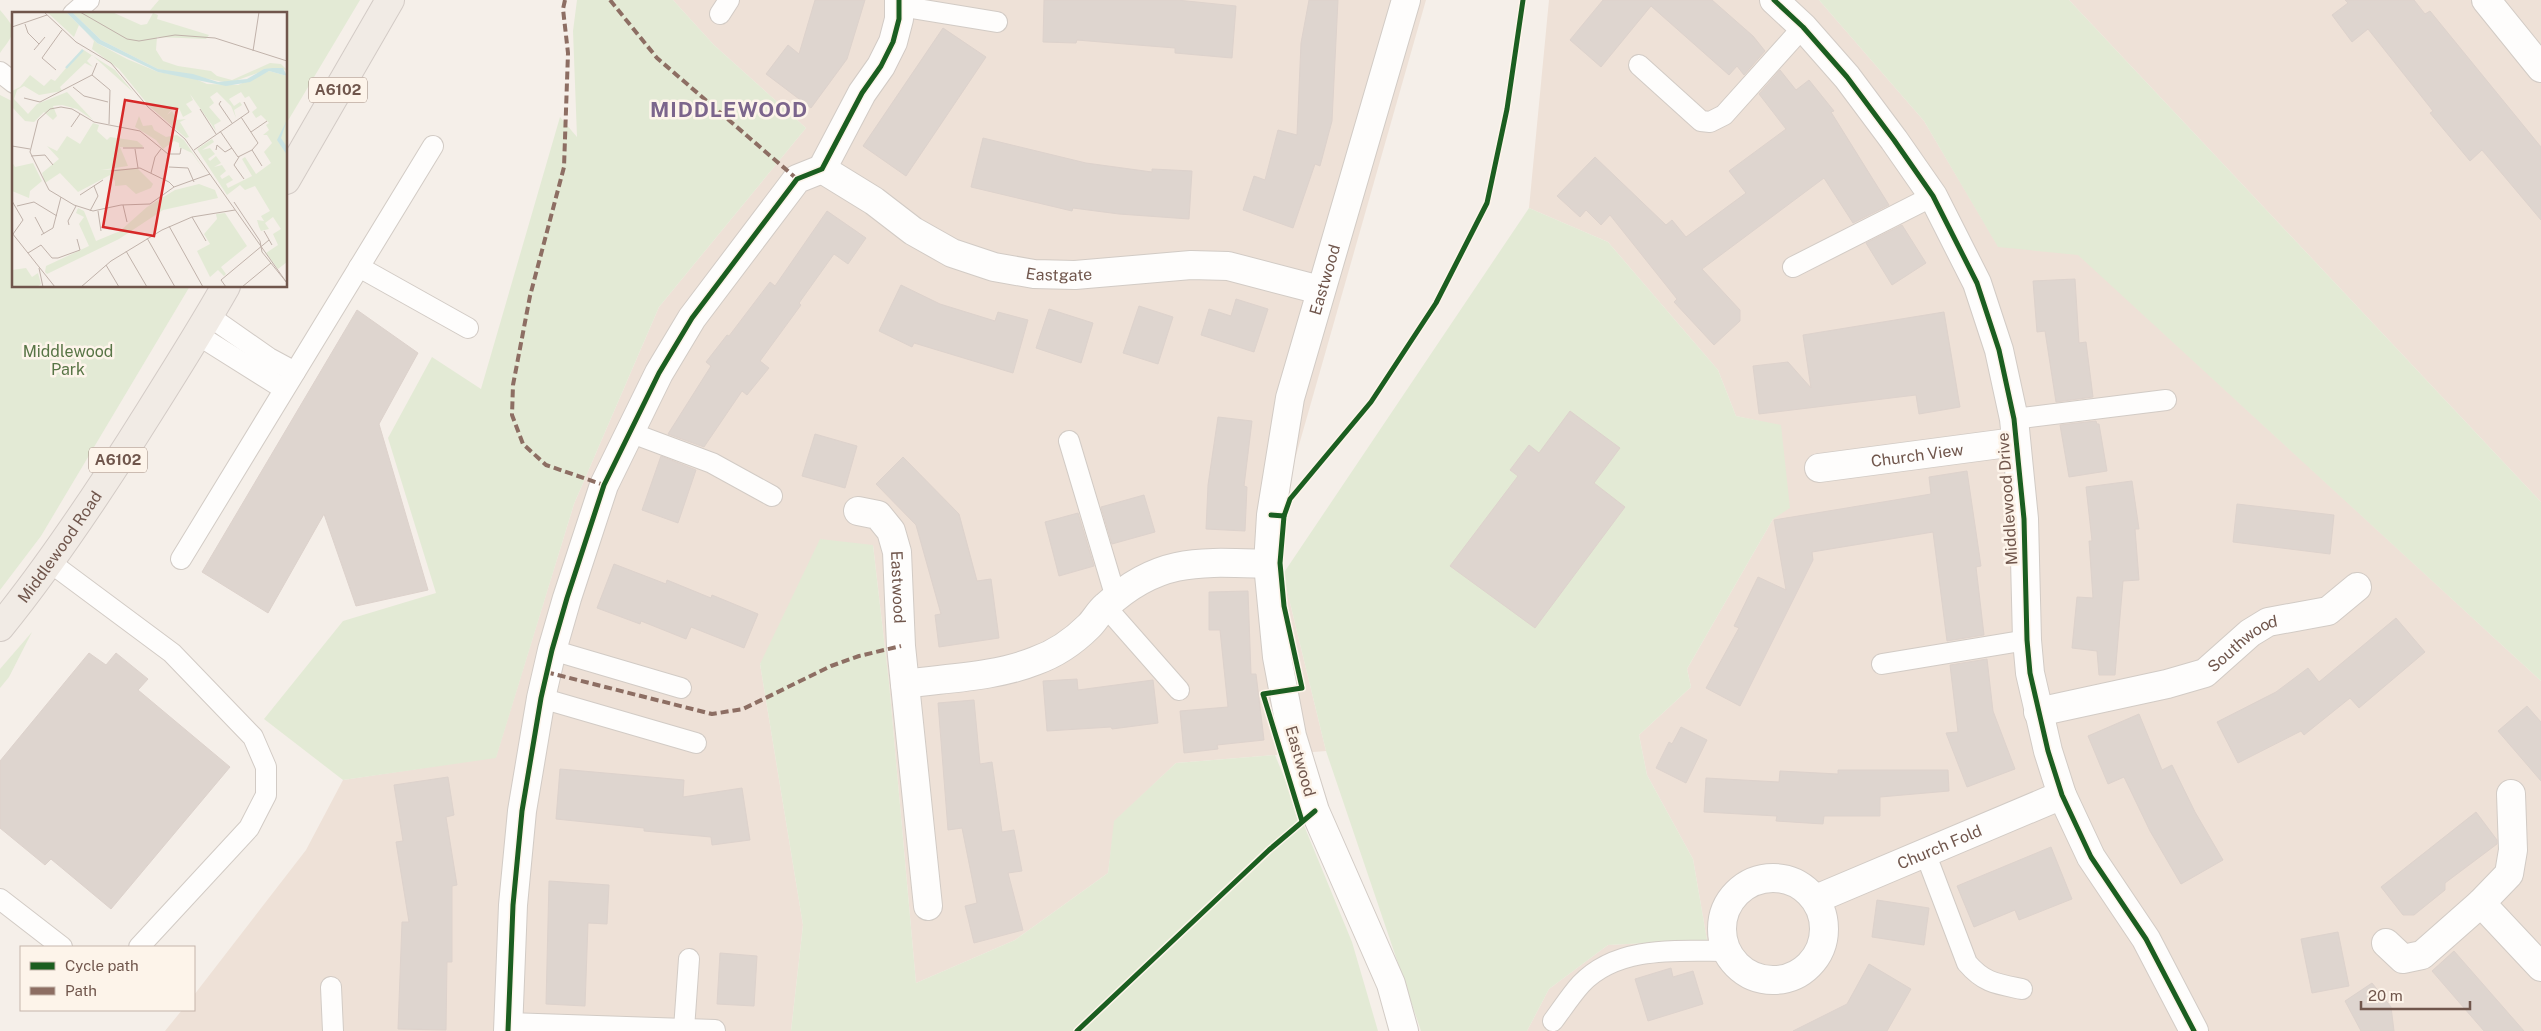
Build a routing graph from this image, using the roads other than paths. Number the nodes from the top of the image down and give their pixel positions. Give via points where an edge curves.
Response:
1 (89, 0) edge
2 (390, 0) edge
3 (1406, 0) edge
4 (1774, 0) edge
5 (2486, 0) edge
6 (899, 3) edge
7 (75, 12) edge
8 (997, 22) dead end
9 (1804, 27) junction
10 (1640, 66) dead end
11 (2541, 68) edge
12 (433, 146) dead end
13 (822, 169) junction
14 (288, 177) edge
15 (1933, 196) junction
16 (359, 267) junction
17 (1793, 267) dead end
18 (225, 288) edge
19 (1320, 290) junction
20 (204, 326) junction
21 (468, 328) dead end
22 (295, 372) junction
23 (284, 389) junction
24 (2166, 400) dead end
25 (2015, 430) junction
26 (629, 432) junction
27 (1069, 441) dead end
28 (1820, 468) dead end
29 (772, 496) dead end
30 (858, 510) dead end
31 (182, 558) dead end
32 (51, 563) junction
33 (1268, 564) junction
34 (2357, 587) dead end
35 (1110, 602) junction
36 (0, 627) edge
37 (2027, 640) junction
38 (552, 650) junction
39 (1882, 664) dead end
40 (905, 684) junction
41 (681, 688) dead end
42 (1179, 690) dead end
43 (541, 698) junction
44 (2038, 712) junction
45 (696, 743) dead end
46 (2511, 794) dead end
47 (2062, 795) junction
48 (1926, 855) junction
49 (0, 899) edge
50 (1816, 899) junction
51 (2481, 903) junction
52 (928, 906) dead end
53 (2386, 944) dead end
54 (61, 946) edge
55 (140, 946) edge
56 (1727, 951) junction
57 (689, 959) dead end
58 (2541, 967) edge
59 (331, 987) dead end
60 (2022, 989) dead end
61 (1553, 1021) dead end
62 (508, 1027) edge
63 (671, 1030) edge
64 (715, 1030) edge
65 (333, 1031) edge
66 (1404, 1031) edge
67 (2194, 1031) edge

1 - 7 lane
2 - 14 main road, A6102
3 - 19 street, Eastwood
4 - 9 street, Middlewood Drive
5 - 11 street
6 - 8 lane
6 - 13 street via 893,42 882,66 862,93
9 - 10 lane via 1724,115 1710,122 1701,120
9 - 15 street, Middlewood Drive via 1847,77
12 - 16 lane
13 - 19 street, Eastgate via 944,248 994,267 1034,274 1074,275 1191,265 1228,266
13 - 26 street via 797,179 692,318
15 - 17 lane
15 - 25 street, Middlewood Drive via 1977,283 1999,350
16 - 21 lane
16 - 22 lane
18 - 20 main road, Middlewood Road / A6102
19 - 33 street, Eastwood via 1290,398 1270,515
20 - 22 lane
20 - 23 lane
20 - 32 main road, Middlewood Road / A6102
22 - 23 lane
23 - 31 lane
24 - 25 lane
25 - 28 street, Church View
25 - 37 street, Middlewood Drive via 2024,518
26 - 29 lane via 712,464
26 - 38 street via 604,486
27 - 35 lane
30 - 40 street, Eastwood via 878,515 891,531 897,552
32 - 36 main road, Middlewood Road / A6102
32 - 55 lane via 172,653 253,737 266,767 266,795 249,828
33 - 35 street via 1201,562 1172,566 1138,580
33 - 66 street, Eastwood via 1277,657 1292,736 1315,811 1391,984
34 - 44 street, Southwood via 2328,610 2268,622 2205,672 2167,684
35 - 40 street via 1065,646 1035,662 998,671
35 - 42 lane
37 - 39 lane
37 - 44 street, Middlewood Drive
38 - 41 lane
38 - 43 street
40 - 52 street, Eastwood
43 - 45 lane
43 - 62 street via 522,811 513,906
44 - 47 street, Middlewood Drive
46 - 51 street via 2509,874
47 - 48 street, Church Fold
47 - 67 street, Middlewood Drive via 2091,857 2146,939
48 - 50 street, Church Fold
48 - 60 lane via 1967,963 1988,982
49 - 54 lane
50 - 56 street via 1790,880 1772,878 1745,886 1732,899 1722,921
50 - 56 street via 1824,925 1824,939 1812,962 1792,977 1778,980 1748,973 1734,962
51 - 53 street via 2422,955 2402,958
51 - 58 street
56 - 61 lane via 1642,953 1603,967 1582,983
57 - 63 lane
59 - 65 lane
62 - 63 lane
63 - 64 lane

